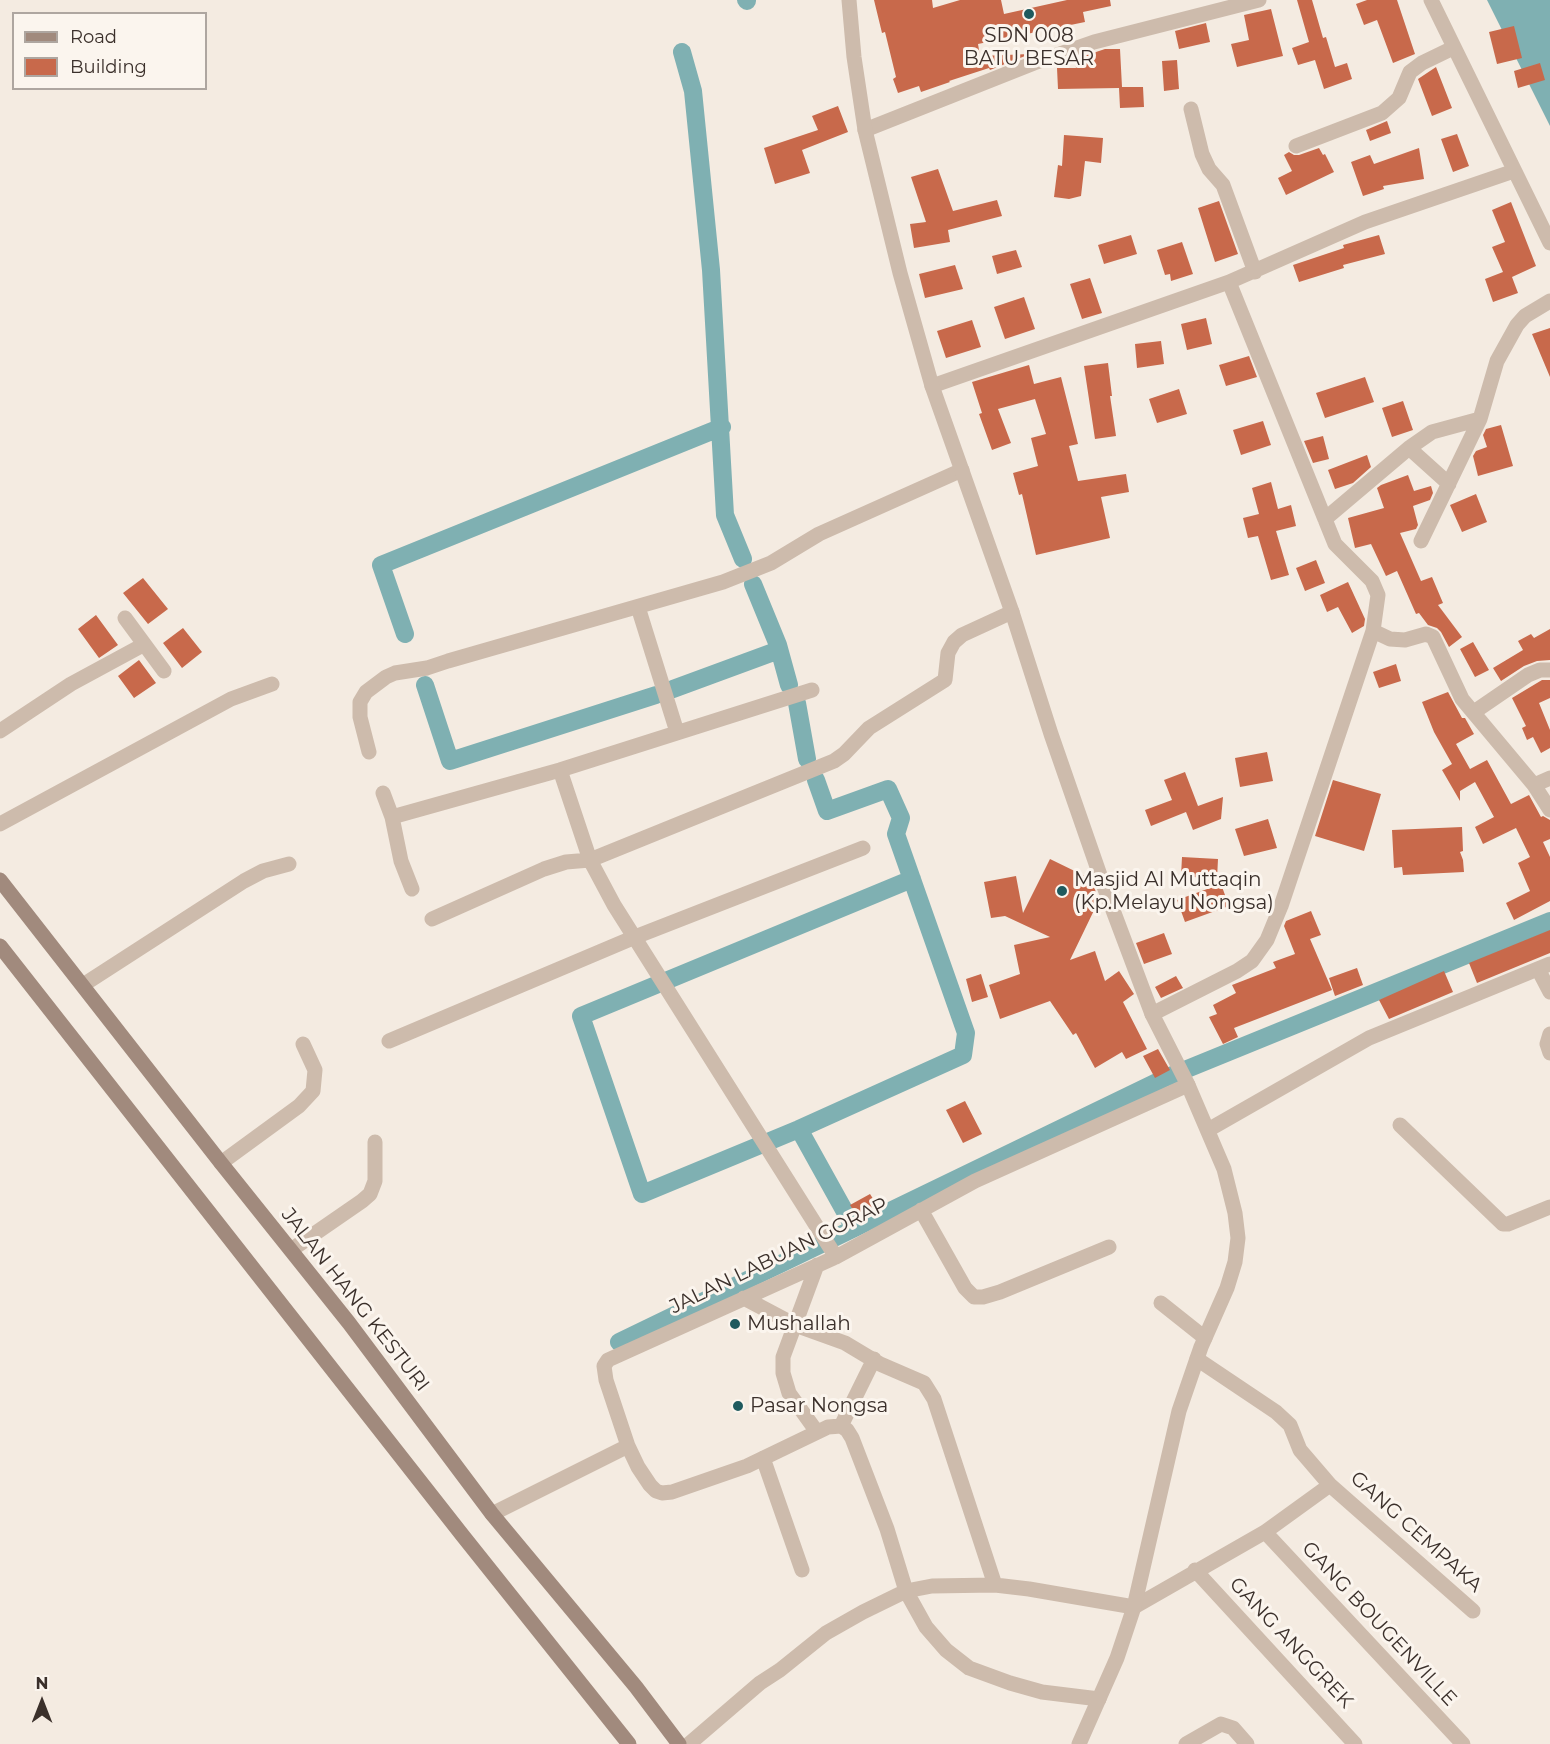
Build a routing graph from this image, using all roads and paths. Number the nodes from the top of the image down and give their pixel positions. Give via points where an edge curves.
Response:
1 (849, 0) edge
2 (1259, 0) edge
3 (1431, 0) edge
4 (1454, 48) junction
5 (1191, 109) dead end
6 (865, 130) junction
7 (1296, 146) dead end
8 (1514, 171) junction
9 (1550, 243) edge
10 (1255, 272) junction
11 (1229, 282) junction
12 (1550, 301) edge
13 (932, 386) junction
14 (1480, 419) junction
15 (1409, 448) junction
16 (962, 470) junction
17 (1449, 484) junction
18 (1325, 519) junction
19 (1421, 541) dead end
20 (638, 607) junction
21 (1012, 612) junction
22 (124, 618) dead end
23 (1373, 631) junction
24 (143, 645) junction
25 (1550, 670) edge
26 (164, 671) dead end
27 (272, 684) dead end
28 (813, 690) dead end
29 (1474, 712) junction
30 (0, 731) edge
31 (677, 732) junction
32 (369, 752) dead end
33 (560, 770) junction
34 (1550, 778) edge
35 (1534, 785) junction
36 (382, 793) dead end
37 (1550, 810) edge
38 (392, 817) junction
39 (0, 824) edge
40 (863, 848) dead end
41 (590, 860) junction
42 (289, 864) dead end
43 (0, 880) edge
44 (412, 889) dead end
45 (432, 919) dead end
46 (635, 937) junction
47 (0, 946) edge
48 (1544, 967) edge
49 (83, 985) junction
50 (1550, 992) edge
51 (1152, 1014) junction
52 (1550, 1034) edge
53 (389, 1041) dead end
54 (303, 1044) dead end
55 (1550, 1053) edge
56 (1186, 1082) junction
57 (1400, 1125) dead end
58 (1208, 1130) junction
59 (375, 1142) dead end
60 (221, 1163) junction
61 (1550, 1207) edge
62 (921, 1210) junction
63 (1109, 1247) dead end
64 (291, 1250) junction
65 (833, 1253) junction
66 (817, 1265) junction
67 (744, 1298) junction
68 (1161, 1303) dead end
69 (795, 1325) junction
70 (1205, 1338) junction
71 (874, 1359) junction
72 (1197, 1359) junction
73 (841, 1426) junction
74 (817, 1432) junction
75 (628, 1446) junction
76 (763, 1458) junction
77 (1330, 1485) junction
78 (492, 1514) junction
79 (1265, 1532) junction
80 (802, 1570) dead end
81 (1195, 1570) junction
82 (995, 1585) junction
83 (906, 1591) junction
84 (1134, 1607) junction
85 (1473, 1611) dead end
86 (1100, 1698) junction
87 (671, 1741) edge
88 (629, 1744) edge
89 (689, 1744) edge
90 (1079, 1744) edge
91 (1186, 1744) edge
92 (1247, 1744) edge
93 (1355, 1744) edge
94 (1463, 1744) edge

1 - 6 street
2 - 6 street via 1094,42
3 - 4 street
4 - 7 street via 1410,72 1399,98 1382,113
4 - 8 street
5 - 10 street via 1202,154 1223,185
6 - 13 street
8 - 9 street
8 - 10 street via 1365,222
10 - 11 street
11 - 13 street
11 - 18 street
12 - 14 street via 1517,325 1497,361
13 - 16 street
14 - 15 street via 1432,432
14 - 17 street
15 - 17 street
15 - 18 street
16 - 20 street via 819,534 771,563
16 - 21 street
17 - 19 street
18 - 23 street via 1335,544 1372,581 1378,595
20 - 31 street
20 - 32 street via 386,677 366,692 360,702
21 - 41 street via 962,635 948,653 945,680 869,728 834,761
21 - 51 street via 1102,881
22 - 24 street
23 - 29 street via 1390,639 1426,634 1433,637 1462,699
23 - 51 street via 1267,940 1252,960 1237,971
24 - 26 street
24 - 30 street via 71,684
25 - 29 street via 1528,675
27 - 39 street via 231,699
28 - 31 street
29 - 35 street
31 - 33 street
33 - 38 street
33 - 41 street
34 - 35 street
35 - 37 street
36 - 38 street
38 - 44 street via 401,861
40 - 46 street
41 - 45 street via 544,869
41 - 46 street
42 - 49 street via 244,881
43 - 49 main road, JALAN HANG KESTURI
46 - 53 street
46 - 65 street
47 - 88 main road
48 - 50 street
48 - 58 street via 1369,1038
49 - 60 main road, JALAN HANG KESTURI
51 - 56 street
52 - 55 street
54 - 60 street via 315,1070 313,1091 299,1106
56 - 58 street
56 - 62 street, JALAN LABUAN GORAP
57 - 61 street via 1503,1224
58 - 70 street via 1224,1169 1238,1238 1227,1288
59 - 64 street via 375,1180 370,1194
60 - 64 main road, JALAN HANG KESTURI
62 - 63 street via 965,1288 974,1297 1000,1292
62 - 65 street, JALAN LABUAN GORAP
64 - 78 main road, JALAN HANG KESTURI
65 - 66 street, JALAN LABUAN GORAP
66 - 67 street, JALAN LABUAN GORAP
66 - 69 street
67 - 69 street
67 - 75 street, JALAN LABUAN GORAP via 608,1360 604,1366 606,1380
68 - 70 street
69 - 71 street
69 - 74 street via 783,1357 783,1373 789,1393
70 - 72 street
71 - 73 street
71 - 82 street via 924,1383 934,1399
72 - 77 street, GANG CEMPAKA via 1290,1425 1300,1450
72 - 84 street via 1179,1411
73 - 74 street
73 - 83 street via 856,1448
74 - 76 street
75 - 76 street via 650,1485 662,1493
75 - 78 street
76 - 80 street
77 - 79 street
77 - 85 street, GANG CEMPAKA
78 - 87 main road, JALAN HANG KESTURI via 636,1687
79 - 81 street
79 - 94 street, GANG BOUGENVILLE
81 - 84 street
81 - 93 street, GANG ANGGREK
82 - 83 street via 932,1586
82 - 84 street
83 - 86 street via 926,1627 969,1668 1042,1692
83 - 89 street via 826,1633
84 - 86 street
86 - 90 street
91 - 92 street via 1221,1724 1233,1728

